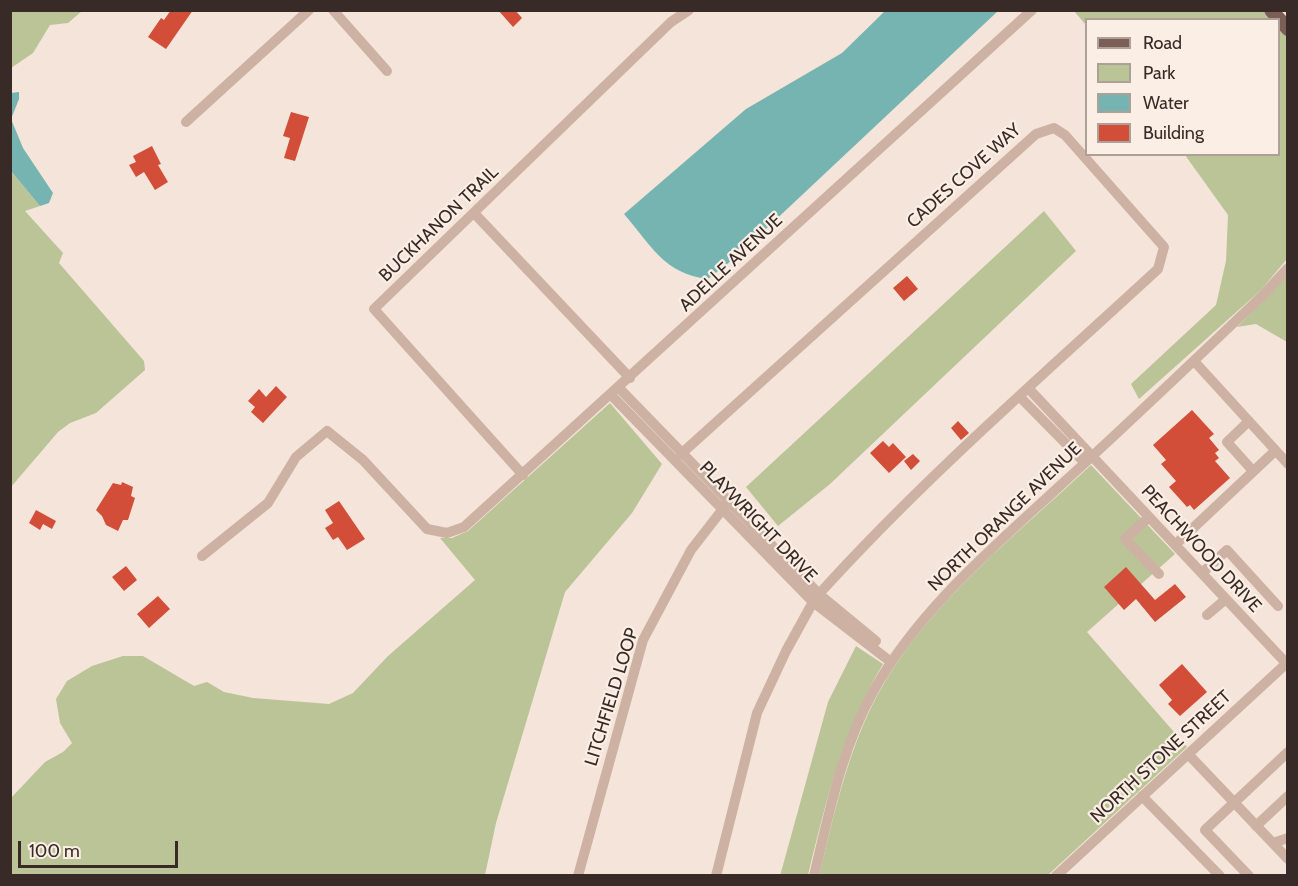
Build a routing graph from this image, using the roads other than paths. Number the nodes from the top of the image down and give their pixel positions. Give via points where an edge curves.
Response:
1 (309, 10) edge
2 (333, 10) edge
3 (689, 10) edge
4 (1032, 10) edge
5 (387, 70) dead end
6 (186, 122) dead end
7 (474, 213) junction
8 (1287, 267) edge
9 (1194, 361) junction
10 (630, 378) junction
11 (1029, 388) junction
12 (615, 392) junction
13 (1019, 396) junction
14 (1249, 421) junction
15 (1275, 451) junction
16 (681, 454) junction
17 (1089, 460) junction
18 (1287, 464) edge
19 (1252, 471) junction
20 (523, 475) junction
21 (725, 505) junction
22 (1149, 517) junction
23 (1175, 545) junction
24 (202, 556) dead end
25 (1202, 573) junction
26 (1159, 574) dead end
27 (816, 598) junction
28 (1226, 599) junction
29 (1278, 606) dead end
30 (1207, 615) dead end
31 (893, 659) junction
32 (1287, 662) edge
33 (1287, 752) edge
34 (1188, 754) junction
35 (1142, 796) junction
36 (1287, 796) edge
37 (1233, 802) junction
38 (1256, 826) junction
39 (1287, 838) edge
40 (1273, 843) junction
41 (1287, 859) edge
42 (578, 876) edge
43 (716, 876) edge
44 (814, 876) edge
45 (1056, 876) edge
46 (1220, 876) edge
47 (1249, 876) edge

1 - 6 street
2 - 5 street
3 - 7 street, BUCKHANON TRAIL via 671,22
4 - 10 street, ADELLE AVENUE
7 - 10 street
7 - 20 street, BUCKHANON TRAIL via 374,309
8 - 9 street, NORTH ORANGE AVENUE
9 - 14 street
9 - 17 street, NORTH ORANGE AVENUE
10 - 12 street, ADELLE AVENUE
11 - 13 street, CADES COVE WAY
11 - 16 street, CADES COVE WAY via 1158,269 1164,247 1065,135 1054,128 1036,134
11 - 17 street
12 - 16 street, PLAYWRIGHT DRIVE
12 - 20 street, ADELLE AVENUE
12 - 21 street, PLAYWRIGHT DRIVE
13 - 17 street
13 - 27 street, CADES COVE WAY via 858,551
14 - 15 street
14 - 19 street via 1227,442
15 - 18 street
15 - 19 street
16 - 21 street, PLAYWRIGHT DRIVE
17 - 22 street, PEACHWOOD DRIVE
17 - 31 street, NORTH ORANGE AVENUE via 946,593
19 - 23 street
20 - 24 street, ADELLE AVENUE via 464,527 436,533 420,524 363,460 327,431 296,457 268,503
21 - 27 street, PLAYWRIGHT DRIVE
21 - 42 street, LITCHFIELD LOOP via 691,550 643,640
22 - 23 street, PEACHWOOD DRIVE
22 - 26 street via 1125,539
23 - 25 street, PEACHWOOD DRIVE
25 - 28 street, PEACHWOOD DRIVE
25 - 29 street via 1227,550
27 - 31 street, PLAYWRIGHT DRIVE
27 - 43 street via 757,713
28 - 30 street
28 - 32 street, PEACHWOOD DRIVE
31 - 44 street, NORTH ORANGE AVENUE via 852,737 831,802
32 - 34 street, NORTH STONE STREET
33 - 37 street
34 - 35 street, NORTH STONE STREET
34 - 37 street
35 - 45 street, NORTH STONE STREET
35 - 46 street
36 - 38 street
37 - 38 street
37 - 47 street via 1205,830
38 - 40 street
39 - 40 street
40 - 41 street

